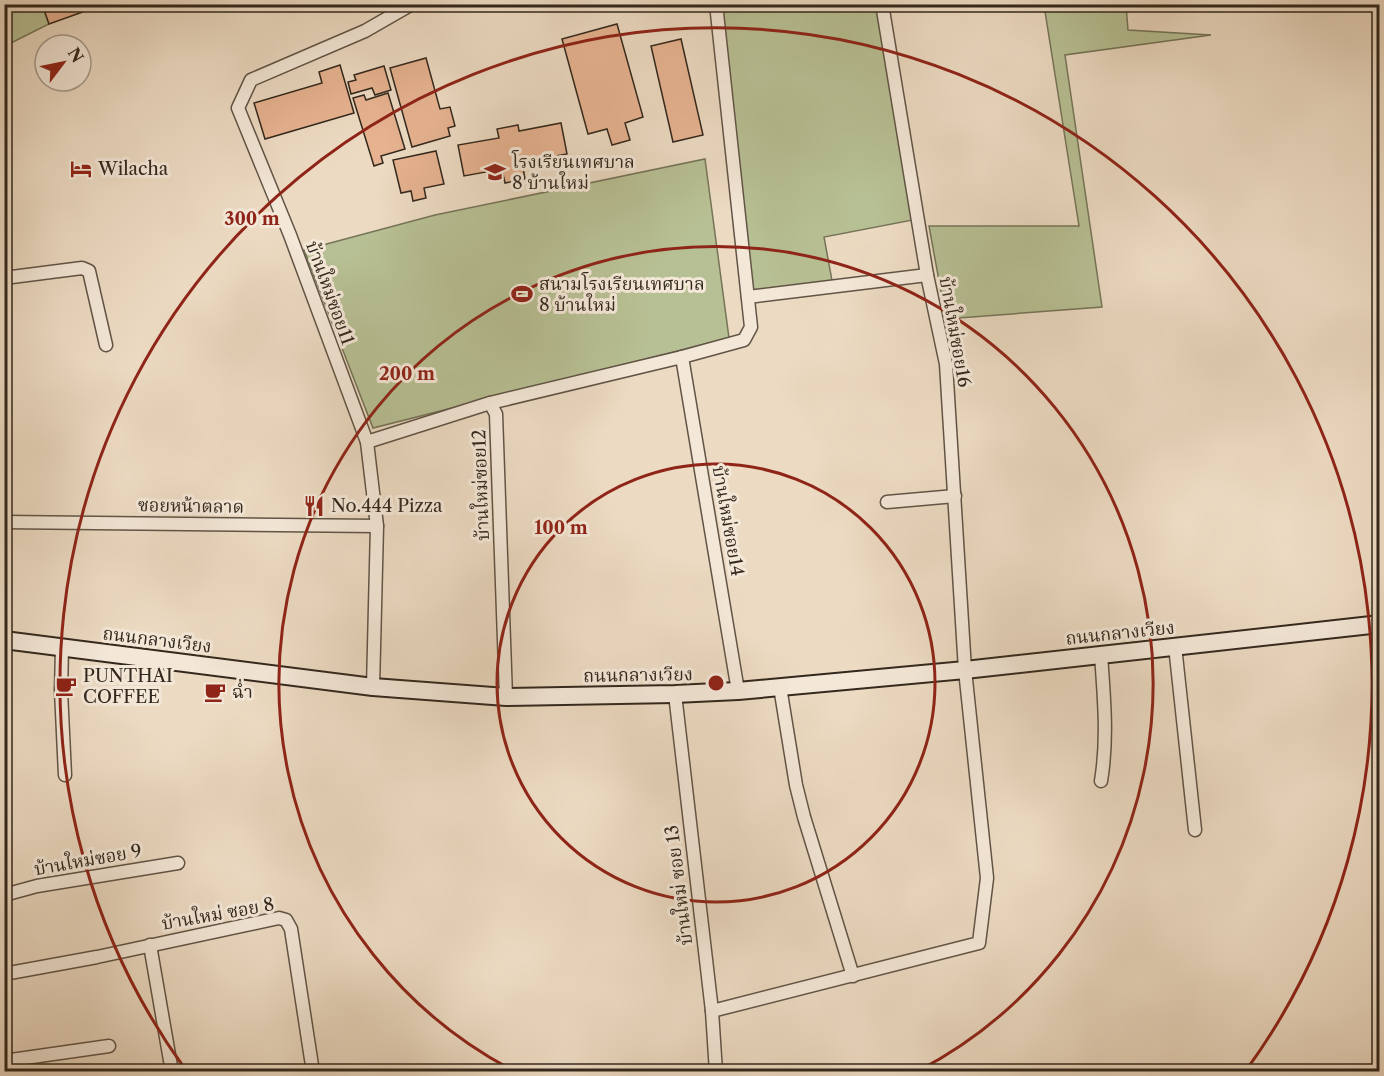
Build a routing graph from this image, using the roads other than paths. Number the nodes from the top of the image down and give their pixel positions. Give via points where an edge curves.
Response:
1 (412, 4) edge
2 (716, 4) edge
3 (882, 4) edge
4 (927, 274) junction
5 (4, 278) edge
6 (748, 297) junction
7 (106, 345) dead end
8 (682, 357) junction
9 (490, 403) junction
10 (367, 442) junction
11 (955, 496) junction
12 (888, 502) dead end
13 (4, 522) edge
14 (377, 526) junction
15 (1380, 624) edge
16 (4, 640) edge
17 (1176, 646) junction
18 (62, 647) junction
19 (1101, 655) junction
20 (964, 669) junction
21 (373, 687) junction
22 (780, 687) junction
23 (738, 691) junction
24 (675, 694) junction
25 (506, 697) junction
26 (65, 775) dead end
27 (1101, 781) dead end
28 (1195, 830) dead end
29 (177, 863) dead end
30 (4, 895) edge
31 (150, 945) junction
32 (4, 974) edge
33 (853, 976) junction
34 (712, 1011) junction
35 (109, 1046) dead end
36 (4, 1061) edge
37 (172, 1071) edge
38 (313, 1071) edge
39 (716, 1071) edge

1 - 10 street, บ้านใหม่ซอย11 via 365,31 251,80 238,108
2 - 6 street
3 - 4 street, บ้านใหม่ซอย16
4 - 6 street
4 - 11 street, บ้านใหม่ซอย16 via 946,364
5 - 7 street via 82,268 89,271
6 - 8 street via 751,327 744,340
8 - 9 street
8 - 23 street, บ้านใหม่ซอย14
9 - 10 street, บ้านใหม่ซอย12
9 - 25 street, บ้านใหม่ซอย12 via 496,414
10 - 14 street, บ้านใหม่ซอย11
11 - 12 street
11 - 20 street, บ้านใหม่ซอย16
13 - 14 street, ซอยหน้าตลาด
14 - 21 street, บ้านใหม่ซอย11
15 - 17 main road, ถนนกลางเวียง
16 - 18 main road, ถนนกลางเวียง
17 - 19 main road, ถนนกลางเวียง
17 - 28 street
18 - 21 main road, ถนนกลางเวียง
18 - 26 street
19 - 20 main road, ถนนกลางเวียง
19 - 27 street via 1106,753
20 - 22 main road, ถนนกลางเวียง
20 - 33 street, บ้านใหม่ซอย16 via 987,878 979,943
21 - 25 main road, ถนนกลางเวียง
22 - 23 main road, ถนนกลางเวียง
22 - 33 street via 804,817
23 - 24 main road, ถนนกลางเวียง
24 - 25 main road, ถนนกลางเวียง
24 - 34 street, บ้านใหม่ ซอย 13
29 - 30 street, บ้านใหม่ซอย 9
31 - 32 street, บ้านใหม่ ซอย 8
31 - 37 street
31 - 38 street, บ้านใหม่ ซอย 8 via 279,918 286,920 291,928
33 - 34 street
34 - 39 street, บ้านใหม่ ซอย 13
35 - 36 street

